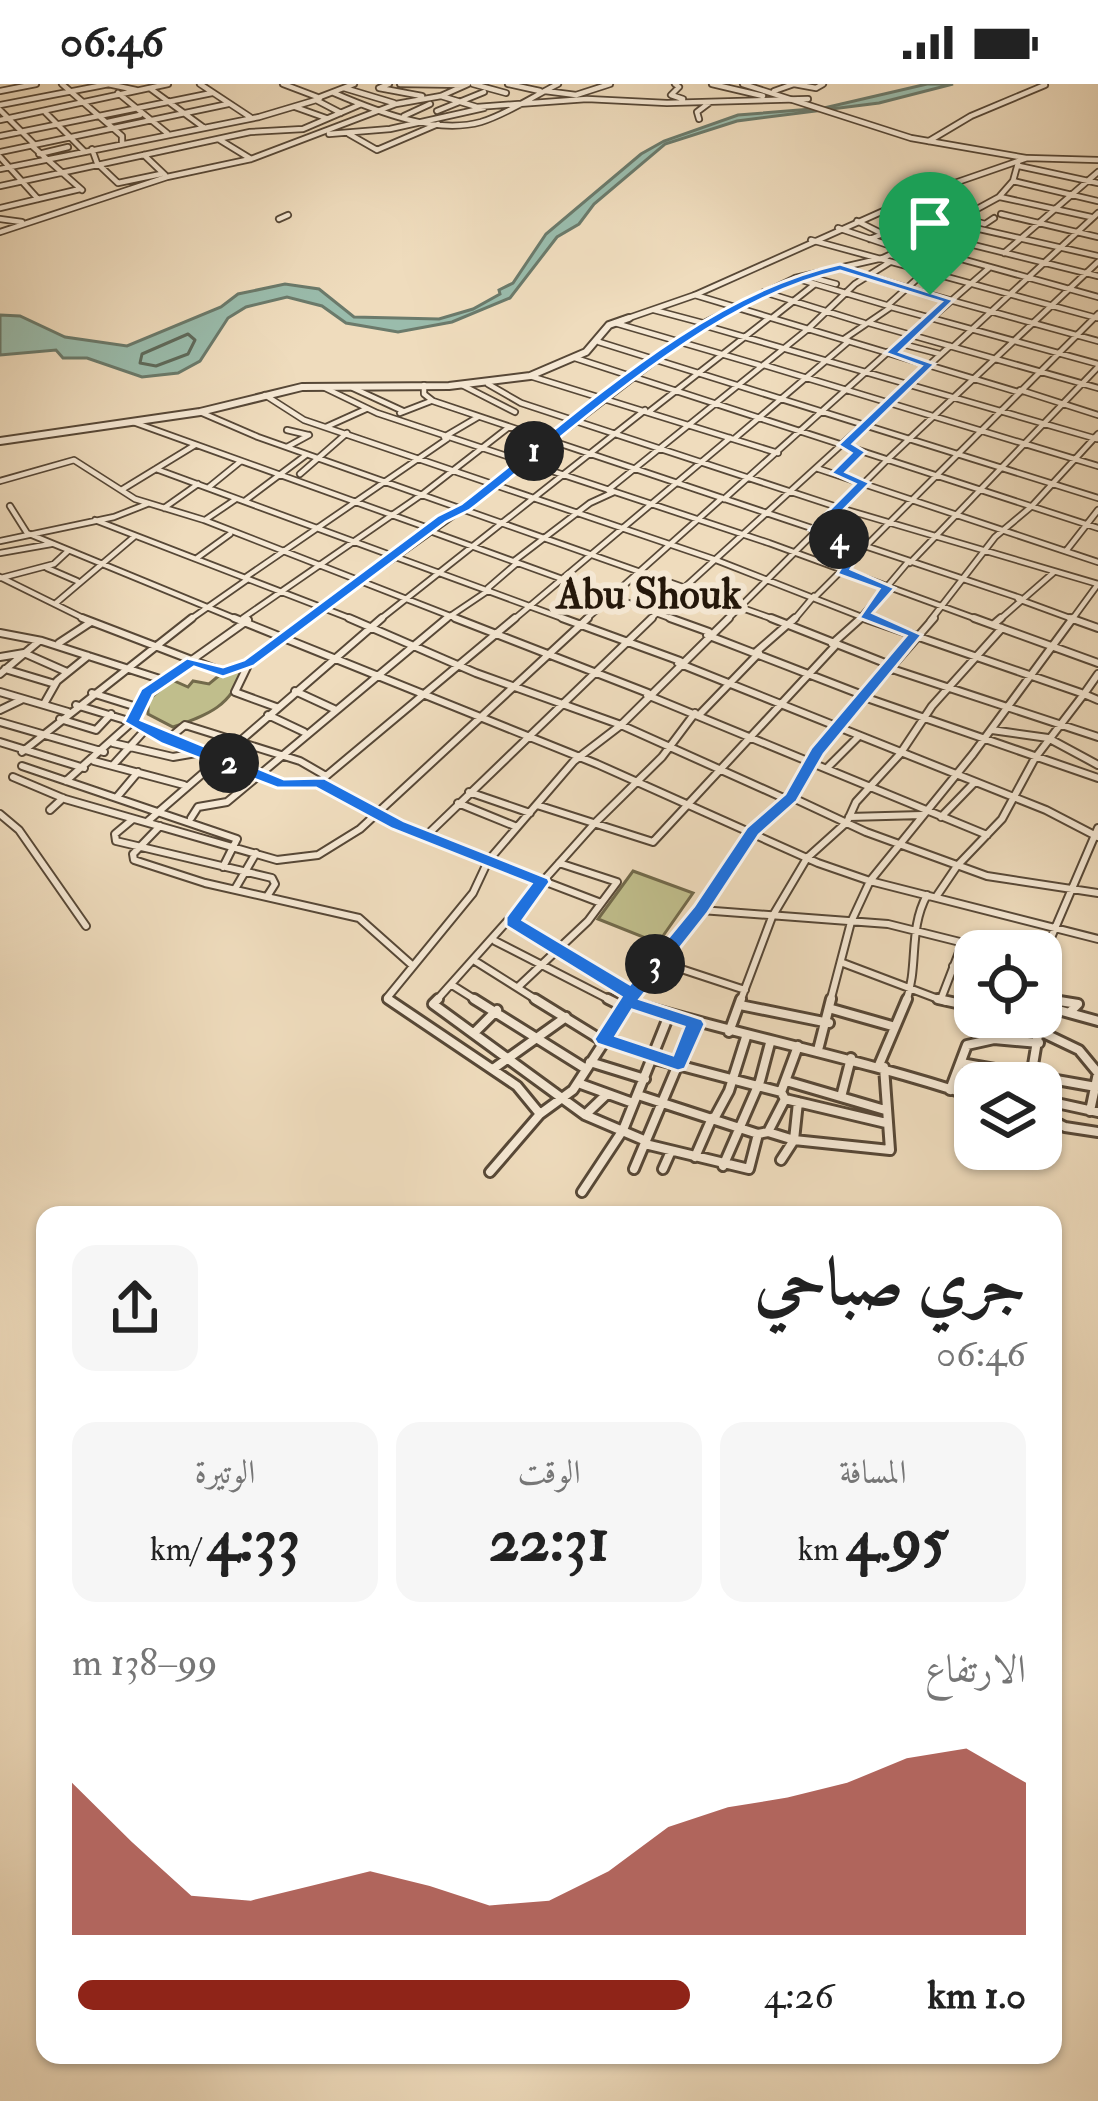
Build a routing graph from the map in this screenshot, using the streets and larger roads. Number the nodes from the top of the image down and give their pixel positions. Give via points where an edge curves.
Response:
1 (36, 84) edge
2 (62, 84) edge
3 (108, 84) edge
4 (168, 84) edge
5 (202, 84) edge
6 (283, 84) edge
7 (324, 84) edge
8 (354, 84) edge
9 (390, 84) edge
10 (400, 84) edge
11 (469, 84) edge
12 (508, 84) edge
13 (526, 84) edge
14 (558, 84) edge
15 (610, 84) edge
16 (675, 84) edge
17 (712, 84) edge
18 (746, 84) edge
19 (794, 84) edge
20 (823, 84) edge
21 (410, 85) edge
22 (424, 85) edge
23 (438, 85) edge
24 (1045, 85) edge
25 (17, 86) edge
26 (519, 87) junction
27 (1, 88) edge
28 (154, 88) junction
29 (339, 90) junction
30 (494, 90) junction
31 (88, 91) junction
32 (382, 91) junction
33 (543, 91) junction
34 (72, 93) junction
35 (212, 93) junction
36 (393, 93) junction
37 (484, 93) junction
38 (506, 93) junction
39 (119, 94) junction
40 (368, 95) junction
41 (776, 95) junction
42 (107, 96) junction
43 (438, 97) junction
44 (578, 97) junction
45 (318, 99) junction
46 (425, 100) junction
47 (97, 101) junction
48 (171, 101) junction
49 (499, 101) junction
50 (351, 102) junction
51 (459, 102) junction
52 (692, 102) junction
53 (710, 103) junction
54 (83, 104) junction
55 (228, 104) junction
56 (395, 104) junction
57 (359, 105) junction
58 (485, 106) junction
59 (512, 106) junction
60 (0, 107) edge
61 (295, 107) junction
62 (134, 108) junction
63 (416, 110) junction
64 (437, 111) junction
65 (44, 112) junction
66 (378, 112) junction
67 (341, 113) junction
68 (188, 114) junction
69 (141, 115) junction
70 (97, 116) junction
71 (403, 116) junction
72 (454, 117) junction
73 (8, 118) junction
74 (250, 118) junction
75 (327, 119) junction
76 (699, 119) dead end
77 (0, 120) edge
78 (424, 120) junction
79 (441, 121) junction
80 (106, 122) junction
81 (150, 122) junction
82 (61, 124) junction
83 (201, 127) junction
84 (113, 129) junction
85 (370, 131) junction
86 (22, 132) junction
87 (256, 132) junction
88 (170, 134) junction
89 (349, 134) junction
90 (0, 136) edge
91 (316, 137) junction
92 (70, 138) junction
93 (218, 139) junction
94 (62, 140) junction
95 (929, 141) junction
96 (130, 142) junction
97 (400, 142) junction
98 (122, 143) junction
99 (34, 146) junction
100 (188, 146) junction
101 (21, 148) junction
102 (92, 149) junction
103 (180, 149) junction
104 (84, 151) junction
105 (0, 154) edge
106 (41, 156) junction
107 (143, 156) junction
108 (190, 156) dead end
109 (1027, 158) junction
110 (251, 159) junction
111 (1095, 159) edge
112 (195, 162) dead end
113 (1018, 164) junction
114 (11, 166) junction
115 (100, 166) junction
116 (205, 168) junction
117 (0, 169) edge
118 (1098, 172) edge
119 (64, 173) junction
120 (165, 175) junction
121 (132, 180) junction
122 (1089, 181) junction
123 (19, 182) junction
124 (124, 182) junction
125 (1013, 182) junction
126 (1098, 183) edge
127 (0, 186) edge
128 (141, 186) junction
129 (80, 189) junction
130 (133, 189) junction
131 (1072, 195) junction
132 (999, 196) junction
133 (92, 199) junction
134 (39, 200) junction
135 (1098, 201) edge
136 (1, 207) edge
137 (1056, 209) junction
138 (288, 215) dead end
139 (1096, 216) edge
140 (959, 217) junction
141 (279, 218) dead end
142 (0, 219) edge
143 (857, 221) junction
144 (951, 222) junction
145 (30, 223) junction
146 (1040, 223) junction
147 (838, 228) junction
148 (0, 232) edge
149 (1077, 232) junction
150 (883, 233) junction
151 (928, 236) junction
152 (1098, 237) edge
153 (1022, 238) junction
154 (870, 239) junction
155 (812, 240) junction
156 (956, 244) junction
157 (911, 245) junction
158 (977, 248) junction
159 (1060, 248) junction
160 (901, 249) junction
161 (1002, 254) junction
162 (946, 256) junction
163 (879, 259) junction
164 (890, 259) junction
165 (1022, 259) junction
166 (1098, 259) edge
167 (1043, 263) junction
168 (962, 265) junction
169 (932, 266) junction
170 (840, 267) junction
171 (990, 267) junction
172 (1006, 271) junction
173 (926, 272) junction
174 (1086, 274) junction
175 (805, 275) junction
176 (866, 276) junction
177 (1098, 276) edge
178 (795, 278) junction
179 (1027, 278) junction
180 (949, 279) junction
181 (814, 284) junction
182 (836, 284) dead end
183 (968, 285) junction
184 (906, 288) junction
185 (1068, 289) junction
186 (763, 292) junction
187 (845, 293) junction
188 (694, 295) junction
189 (1009, 295) junction
190 (1098, 297) edge
191 (949, 300) junction
192 (791, 301) junction
193 (1050, 305) junction
194 (888, 306) junction
195 (731, 308) junction
196 (653, 310) junction
197 (989, 310) junction
198 (826, 311) junction
199 (1097, 316) edge
200 (931, 317) junction
201 (770, 318) junction
202 (1030, 322) junction
203 (615, 323) junction
204 (867, 323) junction
205 (703, 324) junction
206 (968, 328) junction
207 (808, 329) junction
208 (911, 335) junction
209 (1078, 335) junction
210 (746, 336) junction
211 (847, 340) junction
212 (683, 341) junction
213 (1013, 341) junction
214 (1098, 341) edge
215 (599, 342) junction
216 (902, 344) junction
217 (784, 346) junction
218 (952, 346) junction
219 (890, 353) junction
220 (1059, 353) junction
221 (720, 354) junction
222 (941, 355) junction
223 (574, 358) junction
224 (996, 358) junction
225 (828, 359) junction
226 (658, 360) junction
227 (929, 364) junction
228 (761, 365) junction
229 (1098, 365) edge
230 (1039, 371) junction
231 (698, 372) junction
232 (868, 372) junction
233 (530, 376) junction
234 (974, 377) junction
235 (805, 378) junction
236 (634, 379) junction
237 (488, 383) junction
238 (909, 384) junction
239 (1082, 384) junction
240 (346, 385) junction
241 (424, 385) junction
242 (741, 385) junction
243 (462, 386) junction
244 (323, 387) junction
245 (1098, 388) edge
246 (846, 391) junction
247 (1019, 391) junction
248 (672, 392) junction
249 (264, 394) junction
250 (780, 397) junction
251 (954, 397) junction
252 (604, 399) junction
253 (433, 400) junction
254 (495, 401) junction
255 (889, 403) junction
256 (1061, 403) junction
257 (525, 404) junction
258 (714, 405) junction
259 (366, 409) junction
260 (1001, 410) junction
261 (647, 411) junction
262 (826, 411) junction
263 (200, 412) junction
264 (403, 412) junction
265 (515, 412) junction
266 (476, 415) junction
267 (1098, 415) edge
268 (389, 417) junction
269 (933, 417) junction
270 (757, 418) junction
271 (576, 419) junction
272 (133, 422) junction
273 (1043, 422) junction
274 (867, 423) junction
275 (499, 424) junction
276 (687, 424) junction
277 (509, 427) junction
278 (325, 428) junction
279 (286, 430) dead end
280 (802, 431) junction
281 (980, 431) junction
282 (346, 433) junction
283 (620, 433) junction
284 (446, 437) junction
285 (911, 437) junction
286 (1097, 437) edge
287 (732, 438) junction
288 (0, 440) edge
289 (548, 440) junction
290 (1024, 444) junction
291 (196, 445) junction
292 (844, 445) junction
293 (659, 446) junction
294 (287, 448) junction
295 (482, 448) junction
296 (959, 451) junction
297 (859, 452) junction
298 (590, 453) junction
299 (778, 453) junction
300 (306, 454) junction
301 (316, 458) junction
302 (415, 459) junction
303 (888, 459) junction
304 (1076, 460) junction
305 (241, 461) junction
306 (704, 461) junction
307 (521, 462) junction
308 (1098, 466) edge
309 (1002, 467) junction
310 (633, 468) junction
311 (816, 468) junction
312 (156, 469) junction
313 (450, 470) junction
314 (838, 473) junction
315 (300, 474) dead end
316 (937, 474) junction
317 (278, 476) junction
318 (566, 476) junction
319 (749, 478) junction
320 (0, 481) edge
321 (389, 481) junction
322 (864, 483) junction
323 (1053, 483) junction
324 (198, 484) junction
325 (490, 484) junction
326 (678, 484) junction
327 (207, 488) junction
328 (123, 489) junction
329 (982, 490) junction
330 (611, 491) junction
331 (792, 491) junction
332 (424, 493) junction
333 (1098, 498) edge
334 (723, 499) junction
335 (240, 500) junction
336 (535, 500) junction
337 (910, 501) junction
338 (354, 503) junction
339 (147, 504) junction
340 (652, 505) junction
341 (10, 506) dead end
342 (1032, 506) junction
343 (465, 507) junction
344 (163, 508) junction
345 (840, 508) junction
346 (1098, 510) edge
347 (768, 512) junction
348 (577, 514) junction
349 (389, 515) junction
350 (954, 515) junction
351 (95, 520) junction
352 (204, 520) junction
353 (700, 521) junction
354 (890, 522) junction
355 (505, 523) junction
356 (1084, 524) junction
357 (320, 527) junction
358 (1098, 528) edge
359 (430, 530) junction
360 (816, 530) junction
361 (624, 531) junction
362 (1004, 531) junction
363 (27, 533) junction
364 (230, 533) junction
365 (135, 536) junction
366 (744, 536) junction
367 (935, 536) junction
368 (549, 538) junction
369 (356, 540) junction
370 (0, 541) edge
371 (51, 544) junction
372 (670, 546) junction
373 (475, 547) junction
374 (862, 547) junction
375 (68, 551) junction
376 (986, 551) junction
377 (1066, 551) junction
378 (793, 552) junction
379 (0, 553) edge
380 (282, 553) junction
381 (595, 554) junction
382 (398, 556) junction
383 (196, 559) junction
384 (716, 560) junction
385 (515, 562) junction
386 (1098, 562) edge
387 (909, 563) junction
388 (105, 564) junction
389 (319, 566) junction
390 (46, 567) junction
391 (842, 571) junction
392 (643, 572) junction
393 (1054, 572) junction
394 (443, 573) junction
395 (1, 578) edge
396 (247, 578) junction
397 (563, 579) junction
398 (765, 579) junction
399 (362, 581) junction
400 (78, 582) junction
401 (964, 582) junction
402 (1098, 584) edge
403 (685, 587) junction
404 (888, 588) junction
405 (488, 589) junction
406 (281, 592) junction
407 (815, 596) junction
408 (405, 598) junction
409 (610, 598) junction
410 (1019, 599) junction
411 (56, 603) junction
412 (738, 605) junction
413 (206, 606) junction
414 (531, 607) junction
415 (944, 608) junction
416 (326, 609) junction
417 (660, 614) junction
418 (450, 615) junction
419 (864, 615) junction
420 (1074, 618) junction
421 (245, 620) junction
422 (92, 622) junction
423 (581, 626) junction
424 (789, 626) junction
425 (998, 626) junction
426 (374, 627) junction
427 (1098, 628) edge
428 (0, 633) edge
429 (708, 633) junction
430 (499, 635) junction
431 (915, 635) junction
432 (286, 637) junction
433 (39, 641) junction
434 (58, 644) junction
435 (417, 644) junction
436 (628, 644) junction
437 (833, 645) junction
438 (1051, 647) junction
439 (154, 648) junction
440 (24, 653) junction
441 (758, 653) junction
442 (547, 654) junction
443 (0, 656) edge
444 (88, 656) junction
445 (333, 656) junction
446 (978, 659) junction
447 (192, 661) junction
448 (679, 662) junction
449 (249, 663) junction
450 (464, 663) junction
451 (1098, 663) edge
452 (889, 667) junction
453 (124, 671) junction
454 (2, 672) edge
455 (67, 672) junction
456 (593, 673) junction
457 (375, 674) junction
458 (806, 674) junction
459 (1098, 674) edge
460 (1029, 676) junction
461 (163, 680) junction
462 (57, 685) junction
463 (730, 685) junction
464 (514, 686) junction
465 (949, 688) junction
466 (295, 691) junction
467 (0, 692) edge
468 (92, 693) junction
469 (647, 694) junction
470 (1084, 694) junction
471 (425, 696) junction
472 (864, 697) junction
473 (22, 699) junction
474 (1098, 700) edge
475 (44, 704) junction
476 (1008, 704) junction
477 (76, 705) junction
478 (563, 705) junction
479 (778, 706) junction
480 (276, 707) junction
481 (140, 708) junction
482 (334, 709) junction
483 (0, 711) edge
484 (68, 712) junction
485 (111, 714) junction
486 (698, 714) junction
487 (268, 715) junction
488 (476, 718) junction
489 (922, 718) junction
490 (60, 719) junction
491 (0, 722) edge
492 (132, 722) junction
493 (621, 724) junction
494 (1062, 726) junction
495 (836, 729) junction
496 (146, 730) junction
497 (990, 730) junction
498 (305, 732) junction
499 (42, 734) junction
500 (858, 737) junction
501 (1098, 737) edge
502 (982, 738) junction
503 (1053, 738) junction
504 (530, 739) junction
505 (746, 739) junction
506 (167, 740) junction
507 (234, 741) junction
508 (0, 742) edge
509 (113, 743) junction
510 (672, 746) junction
511 (130, 748) junction
512 (22, 752) junction
513 (104, 752) junction
514 (198, 753) junction
515 (34, 754) junction
516 (900, 754) junction
517 (1084, 754) junction
518 (275, 757) junction
519 (580, 757) junction
520 (213, 758) junction
521 (1035, 758) junction
522 (93, 761) junction
523 (812, 761) junction
524 (113, 765) junction
525 (1098, 765) edge
526 (22, 766) junction
527 (828, 766) junction
528 (84, 768) junction
529 (722, 769) junction
530 (138, 772) junction
531 (1075, 772) junction
532 (956, 773) junction
533 (256, 774) junction
534 (1098, 778) edge
535 (322, 779) junction
536 (636, 781) junction
537 (65, 782) junction
538 (975, 782) junction
539 (873, 784) junction
540 (184, 785) junction
541 (470, 792) junction
542 (99, 793) junction
543 (117, 797) junction
544 (63, 798) junction
545 (1015, 798) junction
546 (790, 799) junction
547 (458, 803) junction
548 (141, 804) junction
549 (90, 805) junction
550 (537, 805) junction
551 (689, 806) junction
552 (161, 808) junction
553 (50, 810) dead end
554 (925, 812) junction
555 (379, 813) junction
556 (530, 813) junction
557 (0, 814) edge
558 (131, 817) junction
559 (941, 817) junction
560 (191, 818) junction
561 (848, 819) junction
562 (146, 822) junction
563 (593, 825) junction
564 (160, 826) junction
565 (518, 827) junction
566 (181, 829) junction
567 (753, 831) junction
568 (1096, 833) edge
569 (987, 835) junction
570 (426, 836) junction
571 (901, 844) junction
572 (142, 845) junction
573 (233, 846) junction
574 (256, 853) junction
575 (808, 858) junction
576 (488, 861) junction
577 (206, 863) junction
578 (559, 863) junction
579 (957, 866) junction
580 (223, 867) junction
581 (246, 872) junction
582 (870, 881) junction
583 (542, 882) junction
584 (205, 883) junction
585 (235, 889) junction
586 (1075, 890) junction
587 (1098, 893) edge
588 (268, 895) junction
589 (932, 896) junction
590 (601, 903) junction
591 (700, 910) junction
592 (772, 917) junction
593 (512, 922) junction
594 (851, 922) junction
595 (86, 926) dead end
596 (1057, 928) junction
597 (910, 929) junction
598 (1098, 939) edge
599 (954, 940) edge
600 (495, 941) junction
601 (556, 946) junction
602 (475, 961) junction
603 (657, 961) junction
604 (842, 963) junction
605 (538, 964) junction
606 (413, 966) junction
607 (953, 966) edge
608 (452, 985) junction
609 (910, 986) junction
610 (518, 987) junction
611 (745, 990) junction
612 (941, 999) junction
613 (628, 1001) junction
614 (954, 1002) edge
615 (740, 1005) junction
616 (1062, 1008) edge
617 (832, 1009) junction
618 (497, 1010) junction
619 (670, 1015) junction
620 (566, 1017) junction
621 (1098, 1021) edge
622 (829, 1023) junction
623 (695, 1024) junction
624 (892, 1026) junction
625 (475, 1032) junction
626 (729, 1032) junction
627 (746, 1037) junction
628 (1040, 1038) edge
629 (1055, 1038) edge
630 (537, 1039) junction
631 (603, 1040) junction
632 (770, 1042) junction
633 (1039, 1043) junction
634 (798, 1046) junction
635 (818, 1050) junction
636 (651, 1057) junction
637 (851, 1058) junction
638 (513, 1059) junction
639 (961, 1062) edge
640 (1035, 1062) edge
641 (678, 1064) junction
642 (588, 1065) junction
643 (882, 1066) junction
644 (492, 1069) junction
645 (1098, 1073) edge
646 (645, 1079) junction
647 (954, 1080) edge
648 (732, 1081) junction
649 (786, 1081) junction
650 (577, 1083) junction
651 (1062, 1083) edge
652 (757, 1087) junction
653 (1096, 1088) edge
654 (950, 1090) junction
655 (954, 1091) edge
656 (608, 1094) junction
657 (783, 1095) junction
658 (841, 1097) junction
659 (564, 1099) junction
660 (636, 1100) junction
661 (664, 1101) junction
662 (798, 1102) junction
663 (1062, 1104) edge
664 (885, 1110) junction
665 (1094, 1111) edge
666 (540, 1114) junction
667 (585, 1114) junction
668 (713, 1117) junction
669 (886, 1124) junction
670 (1062, 1126) edge
671 (742, 1127) junction
672 (620, 1132) junction
673 (1098, 1132) edge
674 (763, 1133) junction
675 (794, 1140) junction
676 (646, 1143) junction
677 (671, 1151) junction
678 (695, 1157) junction
679 (781, 1160) dead end
680 (723, 1166) junction
681 (634, 1168) dead end
682 (663, 1169) dead end
683 (490, 1172) dead end
684 (582, 1192) dead end

1 - 25 street
2 - 34 street
3 - 28 street
3 - 31 street
3 - 39 street
4 - 28 street
5 - 35 street
6 - 45 street
7 - 29 street
8 - 29 street
9 - 32 street
10 - 21 street
11 - 23 street
11 - 30 street
11 - 37 street
11 - 43 street
12 - 26 street
13 - 26 street
14 - 33 street
15 - 44 street
16 - 52 street via 671,95
17 - 41 street
18 - 41 street
19 - 20 street
19 - 41 street
21 - 22 street
21 - 36 street
22 - 23 street
22 - 46 street via 432,91
24 - 95 street
25 - 27 street
26 - 33 street
26 - 38 street
28 - 39 street
28 - 48 street
29 - 40 street
29 - 45 street
29 - 50 street
30 - 37 street
30 - 38 street
31 - 34 street
31 - 42 street
31 - 47 street
32 - 36 street
32 - 40 street
33 - 44 street
33 - 59 street
34 - 54 street
34 - 60 street
35 - 48 street
35 - 55 street
36 - 46 street
37 - 49 street
37 - 51 street
38 - 49 street
39 - 42 street
39 - 62 street
40 - 50 street
40 - 56 street
41 - 53 street
41 - 95 street
42 - 47 street
43 - 46 street
43 - 51 street
44 - 52 street
44 - 59 street
45 - 61 street
45 - 67 street
46 - 56 street
46 - 63 street
46 - 64 street
47 - 54 street
48 - 62 street
48 - 68 street
49 - 58 street
49 - 59 street
50 - 57 street
51 - 58 street
51 - 64 street
52 - 53 street
53 - 76 street
54 - 65 street
54 - 70 street
55 - 68 street
55 - 74 street
56 - 66 street
57 - 66 street
57 - 67 street
58 - 72 street
59 - 79 street via 481,122
60 - 73 street
61 - 74 street
61 - 75 street
62 - 69 street
62 - 70 street
63 - 71 street
63 - 79 street
64 - 72 street
65 - 73 street
65 - 82 street
66 - 71 street
66 - 91 street
67 - 75 street
68 - 81 street
68 - 83 street
69 - 80 street
69 - 81 street
70 - 80 street
70 - 82 street
71 - 78 street
72 - 79 street
73 - 77 street
73 - 86 street
74 - 83 street
74 - 87 street
75 - 87 street
78 - 79 street
78 - 85 street
79 - 97 street
80 - 84 street
81 - 84 street
81 - 88 street
82 - 86 street
82 - 92 street
83 - 88 street
83 - 93 street
84 - 92 street
84 - 98 street
85 - 89 street
85 - 97 street
86 - 90 street
86 - 99 street
87 - 93 street
88 - 96 street
88 - 100 street
89 - 91 street
89 - 97 street via 377,150
90 - 101 street
91 - 110 street
92 - 94 street
92 - 104 street
93 - 100 street
93 - 110 street
94 - 99 street
94 - 106 street via 68,147
95 - 109 street
96 - 98 street
96 - 107 street
98 - 102 street
99 - 101 street
99 - 106 street
100 - 103 street
101 - 105 street
102 - 104 street
102 - 115 street
103 - 107 street
103 - 108 street
104 - 106 street
105 - 114 street
106 - 114 street
106 - 119 street
107 - 115 street
107 - 120 street
109 - 111 street
109 - 113 street
110 - 116 street
112 - 116 street
113 - 122 street
113 - 125 street
113 - 143 street
114 - 117 street
114 - 123 street
115 - 119 street
115 - 124 street
116 - 120 street
118 - 122 street
119 - 123 street
119 - 129 street
120 - 121 street
120 - 128 street
121 - 124 street
121 - 128 street
122 - 126 street
122 - 131 street
123 - 127 street
123 - 134 street
124 - 130 street
125 - 131 street
125 - 132 street
128 - 130 street
129 - 133 street
129 - 134 street
130 - 133 street
131 - 135 street
131 - 137 street
132 - 137 street
132 - 140 street
133 - 145 street
134 - 136 street
137 - 139 street
137 - 146 street
138 - 141 street
139 - 149 street
140 - 144 street
140 - 146 street
142 - 145 street
143 - 147 street
143 - 150 street
144 - 151 street
144 - 153 street
145 - 148 street
146 - 149 street
146 - 153 street
147 - 154 street
147 - 155 street
149 - 152 street
149 - 159 street
150 - 151 street via 901,227
150 - 154 street
151 - 156 street
151 - 157 street
153 - 159 street
153 - 161 street
154 - 160 street
155 - 163 street
155 - 188 street
156 - 158 street
156 - 162 street
157 - 160 street
157 - 162 street
158 - 161 street
158 - 168 street
159 - 166 street
159 - 167 street
160 - 164 street
161 - 165 street
162 - 168 street
162 - 169 street
163 - 164 street
163 - 170 street
164 - 169 street
164 - 173 street
164 - 176 street
165 - 167 street
165 - 172 street
166 - 174 street
167 - 174 street
167 - 179 street
168 - 171 street
168 - 180 street
169 - 173 street
170 - 175 street
170 - 176 street
171 - 172 street
171 - 183 street
172 - 179 street
173 - 180 street
173 - 184 street
174 - 177 street
174 - 185 street
175 - 178 street
175 - 182 street
176 - 184 street
176 - 187 street
178 - 181 street
178 - 186 street
179 - 185 street
179 - 189 street
180 - 183 street
181 - 187 street
181 - 192 street
183 - 189 street
183 - 191 street
184 - 191 street
184 - 194 street
185 - 190 street
185 - 193 street
186 - 192 street
186 - 195 street
187 - 194 street
187 - 198 street
188 - 195 street
188 - 196 street
189 - 193 street
189 - 197 street
191 - 197 street
191 - 200 street
192 - 198 street
192 - 201 street
193 - 199 street
193 - 202 street
194 - 200 street
194 - 204 street
195 - 201 street
195 - 205 street
196 - 203 street
196 - 205 street
197 - 202 street
197 - 206 street
198 - 204 street
198 - 207 street
199 - 209 street
200 - 206 street
200 - 208 street
201 - 207 street
201 - 210 street
202 - 209 street
202 - 213 street
203 - 212 street
203 - 215 street
204 - 208 street
204 - 211 street
205 - 210 street
205 - 212 street
206 - 213 street
206 - 218 street
207 - 211 street
207 - 217 street
208 - 216 street
208 - 218 street
209 - 214 street
209 - 220 street
210 - 217 street
210 - 221 street
211 - 219 street
211 - 225 street
212 - 221 street
212 - 226 street
213 - 220 street
213 - 224 street
215 - 223 street
215 - 226 street
216 - 219 street
216 - 222 street
217 - 225 street
217 - 228 street
218 - 222 street
218 - 224 street
219 - 227 street
219 - 232 street
220 - 229 street
220 - 230 street
221 - 228 street
221 - 231 street
222 - 227 street
223 - 233 street
223 - 236 street
224 - 230 street
224 - 234 street
225 - 232 street
225 - 235 street
226 - 231 street
226 - 236 street
227 - 234 street
227 - 238 street
228 - 235 street
228 - 242 street
229 - 239 street
230 - 239 street
230 - 247 street
231 - 242 street
231 - 248 street
232 - 238 street
232 - 246 street
233 - 237 street
233 - 252 street
234 - 247 street
234 - 251 street
235 - 246 street
235 - 250 street
236 - 248 street
236 - 252 street
237 - 243 street
237 - 257 street
238 - 251 street
238 - 255 street
239 - 245 street
239 - 256 street
240 - 241 street
240 - 244 street
240 - 264 street
241 - 243 street
241 - 253 street
242 - 250 street
242 - 258 street
243 - 254 street
244 - 249 street
244 - 259 street
246 - 255 street
246 - 262 street
247 - 256 street
247 - 260 street
248 - 258 street
248 - 261 street
249 - 263 street
249 - 278 street
250 - 262 street
250 - 270 street
251 - 260 street
251 - 269 street
252 - 261 street
252 - 271 street
253 - 264 street
253 - 266 street
254 - 265 street
254 - 266 street
255 - 269 street
255 - 274 street
256 - 267 street
256 - 273 street
257 - 265 street
257 - 271 street
258 - 270 street
258 - 276 street
259 - 268 street
259 - 278 street
260 - 273 street
260 - 281 street
261 - 276 street
261 - 283 street
262 - 274 street
262 - 280 street
263 - 272 street
263 - 294 street
264 - 268 street
265 - 275 street
266 - 275 street
266 - 284 street
268 - 284 street
269 - 281 street
269 - 285 street
270 - 280 street
270 - 287 street
271 - 283 street
271 - 289 street
272 - 288 street
272 - 291 street
273 - 286 street
273 - 290 street
274 - 285 street
274 - 292 street
275 - 277 street
276 - 287 street
276 - 293 street
277 - 289 street
277 - 295 street
278 - 282 street
279 - 294 street via 309,435
280 - 292 street
280 - 299 street
281 - 290 street
281 - 296 street
282 - 301 street
282 - 302 street
283 - 293 street
283 - 298 street
284 - 295 street
284 - 302 street
285 - 296 street
285 - 303 street
286 - 304 street
287 - 299 street
287 - 306 street
289 - 298 street
289 - 307 street
290 - 304 street
290 - 309 street
291 - 305 street
291 - 312 street
292 - 297 street
292 - 311 street
293 - 306 street
293 - 310 street
294 - 300 street
295 - 307 street
295 - 313 street
296 - 309 street
296 - 316 street
297 - 303 street
297 - 314 street
298 - 310 street
298 - 318 street
299 - 319 street
300 - 301 street
300 - 317 street
301 - 315 street
301 - 321 street
302 - 313 street
302 - 321 street
303 - 316 street
303 - 322 street
304 - 308 street
304 - 323 street
305 - 317 street
305 - 327 street
306 - 319 street
306 - 326 street
307 - 318 street
307 - 325 street
309 - 323 street
309 - 329 street
310 - 326 street
310 - 330 street
311 - 314 street
311 - 331 street
312 - 324 street
312 - 328 street
313 - 325 street
313 - 332 street
314 - 322 street
316 - 329 street
316 - 337 street
317 - 335 street
317 - 338 street
318 - 330 street
318 - 336 street
319 - 331 street
319 - 334 street
320 - 328 street via 74,460
321 - 332 street
321 - 338 street
322 - 337 street
322 - 345 street
323 - 333 street
323 - 342 street
324 - 327 street
324 - 344 street
325 - 336 street
325 - 343 street
326 - 334 street
326 - 340 street
327 - 335 street
328 - 339 street
329 - 342 street
329 - 350 street
330 - 340 street
330 - 348 street
331 - 345 street
331 - 347 street
332 - 343 street
332 - 349 street
334 - 347 street
334 - 353 street
335 - 352 street
335 - 357 street
336 - 348 street
336 - 355 street
337 - 350 street
337 - 354 street
338 - 349 street
338 - 357 street
339 - 344 street
339 - 351 street
340 - 353 street
340 - 361 street
341 - 363 street
342 - 356 street
342 - 362 street
343 - 355 street
343 - 359 street
344 - 352 street
345 - 354 street
345 - 360 street
346 - 356 street
347 - 360 street
347 - 366 street
348 - 361 street
348 - 368 street
349 - 359 street
349 - 369 street
350 - 362 street
350 - 367 street
351 - 363 street
351 - 365 street
352 - 364 street
353 - 366 street
353 - 372 street
354 - 367 street
354 - 374 street
355 - 368 street
355 - 373 street
356 - 358 street
356 - 377 street
357 - 369 street
357 - 380 street
359 - 373 street
359 - 382 street
360 - 374 street
360 - 378 street
361 - 372 street
361 - 381 street
362 - 376 street
362 - 377 street
363 - 370 street
363 - 371 street
364 - 380 street
364 - 383 street
365 - 383 street
365 - 388 street
366 - 378 street
366 - 384 street
367 - 376 street
367 - 387 street
368 - 381 street
368 - 385 street
369 - 382 street
369 - 389 street
371 - 375 street
371 - 379 street
372 - 384 street
372 - 392 street
373 - 385 street
373 - 394 street
374 - 387 street
374 - 391 street
375 - 388 street
375 - 390 street
376 - 393 street
376 - 401 street
377 - 386 street
378 - 391 street
378 - 398 street
380 - 389 street
380 - 396 street
381 - 392 street
381 - 397 street
382 - 394 street
382 - 399 street
383 - 396 street
384 - 398 street
384 - 403 street
385 - 397 street
385 - 405 street
387 - 401 street
387 - 404 street
388 - 400 street
388 - 413 street
389 - 399 street
389 - 406 street
390 - 395 street
390 - 400 street
391 - 404 street
391 - 407 street
392 - 403 street
392 - 409 street
393 - 402 street
393 - 410 street
394 - 405 street
394 - 408 street
395 - 411 street
396 - 406 street
396 - 413 street
397 - 409 street
397 - 414 street
398 - 407 street
398 - 412 street
399 - 408 street
399 - 416 street
400 - 411 street
401 - 410 street
401 - 415 street
402 - 420 street
403 - 412 street
403 - 417 street
404 - 415 street
404 - 419 street
405 - 414 street
405 - 418 street
406 - 416 street
406 - 421 street
407 - 419 street
407 - 424 street
408 - 418 street
408 - 426 street
409 - 417 street
409 - 423 street
410 - 420 street
410 - 425 street
411 - 422 street
412 - 424 street
412 - 429 street
413 - 421 street
413 - 439 street
414 - 423 street
414 - 430 street
415 - 425 street
415 - 431 street
416 - 426 street
416 - 432 street
417 - 429 street
417 - 436 street
418 - 430 street
418 - 435 street
419 - 431 street
419 - 437 street
420 - 427 street
420 - 438 street
421 - 432 street
421 - 447 street
422 - 434 street
422 - 439 street
423 - 436 street
423 - 442 street
424 - 437 street
424 - 441 street
425 - 438 street
425 - 446 street
426 - 435 street
426 - 445 street
428 - 433 street
429 - 441 street
429 - 448 street
430 - 442 street
430 - 450 street
431 - 446 street
431 - 452 street
432 - 445 street
432 - 449 street
433 - 434 street
433 - 440 street
434 - 444 street
435 - 450 street
435 - 457 street
436 - 448 street
436 - 456 street
437 - 452 street
437 - 458 street
438 - 451 street
438 - 460 street
439 - 447 street
439 - 453 street
440 - 443 street
440 - 454 street
440 - 455 street
441 - 458 street
441 - 463 street
442 - 456 street
442 - 464 street
444 - 453 street
444 - 455 street
445 - 457 street
445 - 466 street
446 - 460 street
446 - 465 street
447 - 449 street via 223,672
447 - 461 street
448 - 463 street
448 - 469 street
449 - 480 street via 235,692
450 - 464 street
450 - 471 street
452 - 465 street
452 - 472 street
453 - 461 street
453 - 468 street
454 - 462 street
455 - 462 street
456 - 469 street
456 - 478 street
457 - 471 street
457 - 482 street
458 - 472 street
458 - 479 street
459 - 470 street
460 - 470 street
460 - 476 street
461 - 481 street
462 - 475 street
463 - 479 street
463 - 486 street
464 - 478 street
464 - 488 street
465 - 476 street
465 - 489 street
466 - 480 street
466 - 482 street
467 - 473 street
468 - 477 street
468 - 481 street
469 - 486 street
469 - 493 street
470 - 474 street
470 - 494 street
471 - 488 street
471 - 535 street
472 - 489 street
472 - 495 street
473 - 475 street
473 - 483 street
475 - 484 street
476 - 494 street
476 - 497 street
477 - 484 street
477 - 485 street
478 - 493 street
478 - 504 street
479 - 495 street
479 - 505 street
480 - 487 street
481 - 492 street
482 - 498 street
484 - 490 street
485 - 490 street via 96,730
485 - 492 street
486 - 505 street
486 - 510 street
487 - 498 street
487 - 507 street
488 - 504 street
488 - 555 street
489 - 502 street
489 - 516 street
490 - 499 street
491 - 499 street
492 - 496 street
492 - 509 street
493 - 510 street
493 - 519 street
494 - 501 street
494 - 503 street
495 - 500 street
495 - 523 street
496 - 506 street
496 - 511 street
497 - 502 street
497 - 503 street
498 - 518 street
499 - 512 street
499 - 513 street
500 - 516 street
500 - 527 street
502 - 521 street
502 - 532 street
503 - 517 street
503 - 521 street
504 - 519 street
504 - 541 street
505 - 523 street
505 - 529 street
506 - 507 street via 185,724
506 - 514 street
507 - 518 street
507 - 520 street
508 - 512 street
509 - 511 street
509 - 513 street
510 - 529 street
510 - 536 street
511 - 514 street
511 - 524 street
512 - 515 street
513 - 522 street
514 - 520 street
515 - 526 street
515 - 528 street
516 - 532 street
516 - 539 street
517 - 525 street
517 - 531 street
518 - 533 street
518 - 535 street via 299,761
519 - 536 street
519 - 550 street
520 - 533 street
520 - 540 street
521 - 531 street
521 - 545 street
522 - 524 street
522 - 528 street
523 - 527 street
523 - 546 street
524 - 530 street
526 - 537 street
526 - 544 street via 10,779
527 - 539 street
528 - 537 street
529 - 546 street
529 - 551 street
530 - 540 street
530 - 543 street
531 - 534 street
532 - 538 street
532 - 554 street
533 - 535 street via 282,784
533 - 560 street via 224,803 198,807
535 - 555 street
536 - 551 street
536 - 563 street
537 - 542 street
538 - 545 street
538 - 559 street
539 - 554 street
539 - 561 street
540 - 552 street
541 - 547 street
541 - 556 street
542 - 543 street
542 - 549 street
543 - 548 street
544 - 549 street
544 - 553 street
545 - 568 street
545 - 569 street
546 - 561 street
546 - 567 street
547 - 565 street
547 - 570 street
548 - 552 street
548 - 558 street
549 - 558 street
550 - 556 street
550 - 563 street
551 - 563 street via 649,844
551 - 567 street
552 - 560 street
552 - 562 street
554 - 559 street
554 - 561 street
554 - 571 street
555 - 570 street
555 - 574 street via 318,854 290,862
556 - 565 street
557 - 595 street
558 - 562 street
558 - 572 street via 114,838
559 - 569 street
560 - 566 street
560 - 573 street via 237,839
561 - 571 street
561 - 575 street
562 - 564 street
563 - 578 street
564 - 566 street
564 - 572 street
565 - 576 street
566 - 573 street
567 - 575 street
567 - 591 street
568 - 586 street
569 - 579 street
570 - 576 street
571 - 579 street
571 - 582 street
572 - 577 street
572 - 584 street via 134,860
573 - 574 street
573 - 580 street
574 - 581 street
575 - 582 street
575 - 592 street
576 - 583 street
576 - 606 street via 473,893
577 - 580 street
577 - 584 street
578 - 583 street
578 - 590 street via 617,881
579 - 586 street
579 - 589 street
580 - 581 street
581 - 585 street
581 - 588 street via 275,880
582 - 589 street
582 - 594 street
583 - 590 street
583 - 593 street
584 - 585 street
585 - 588 street
586 - 587 street
586 - 596 street
588 - 606 street via 359,918 388,953
589 - 596 street
589 - 597 street
590 - 601 street
591 - 592 street
591 - 603 street
592 - 594 street
592 - 611 street
593 - 600 street
593 - 601 street
594 - 597 street
594 - 604 street
596 - 598 street
597 - 599 street
597 - 609 street
600 - 602 street
600 - 605 street
601 - 605 street
601 - 613 street
602 - 608 street
602 - 610 street
603 - 611 street
603 - 613 street
604 - 609 street
604 - 617 street
605 - 610 street
605 - 613 street
606 - 644 street via 387,998
607 - 612 street
608 - 618 street
608 - 625 street via 433,1007
609 - 612 street
609 - 624 street
610 - 620 street
611 - 615 street
612 - 614 street
613 - 619 street
613 - 631 street
615 - 622 street
615 - 626 street
616 - 621 street
617 - 622 street
617 - 624 street
618 - 625 street
618 - 630 street
619 - 623 street
619 - 636 street
620 - 630 street
620 - 631 street
622 - 635 street
623 - 626 street
623 - 641 street
624 - 643 street
625 - 638 street
626 - 627 street
627 - 632 street
627 - 648 street
628 - 633 street
629 - 645 street
630 - 638 street
630 - 642 street
631 - 636 street
631 - 642 street
632 - 634 street
632 - 652 street
633 - 639 street via 970,1044
633 - 640 street
634 - 635 street
634 - 649 street
635 - 637 street
636 - 641 street
636 - 646 street
637 - 643 street
637 - 658 street
638 - 644 street
638 - 659 street
641 - 648 street
641 - 661 street
642 - 646 street
642 - 650 street
643 - 654 street
643 - 664 street
644 - 666 street
645 - 653 street
646 - 660 street
647 - 654 street
648 - 652 street
648 - 668 street
649 - 657 street
649 - 658 street
650 - 656 street
650 - 659 street
651 - 653 street
652 - 657 street
652 - 671 street
653 - 665 street
654 - 655 street
656 - 660 street
656 - 667 street
657 - 662 street
657 - 674 street
658 - 664 street
659 - 666 street
659 - 667 street
660 - 661 street
660 - 672 street
661 - 668 street
661 - 676 street
662 - 669 street
662 - 675 street
663 - 665 street
664 - 669 street
666 - 683 street
667 - 672 street
668 - 671 street
668 - 678 street
669 - 675 street via 890,1150
670 - 673 street
671 - 674 street
671 - 680 street
672 - 676 street
672 - 684 street
674 - 675 street
674 - 680 street via 749,1169
675 - 679 street
676 - 677 street
676 - 681 street
677 - 678 street
677 - 682 street
678 - 680 street

